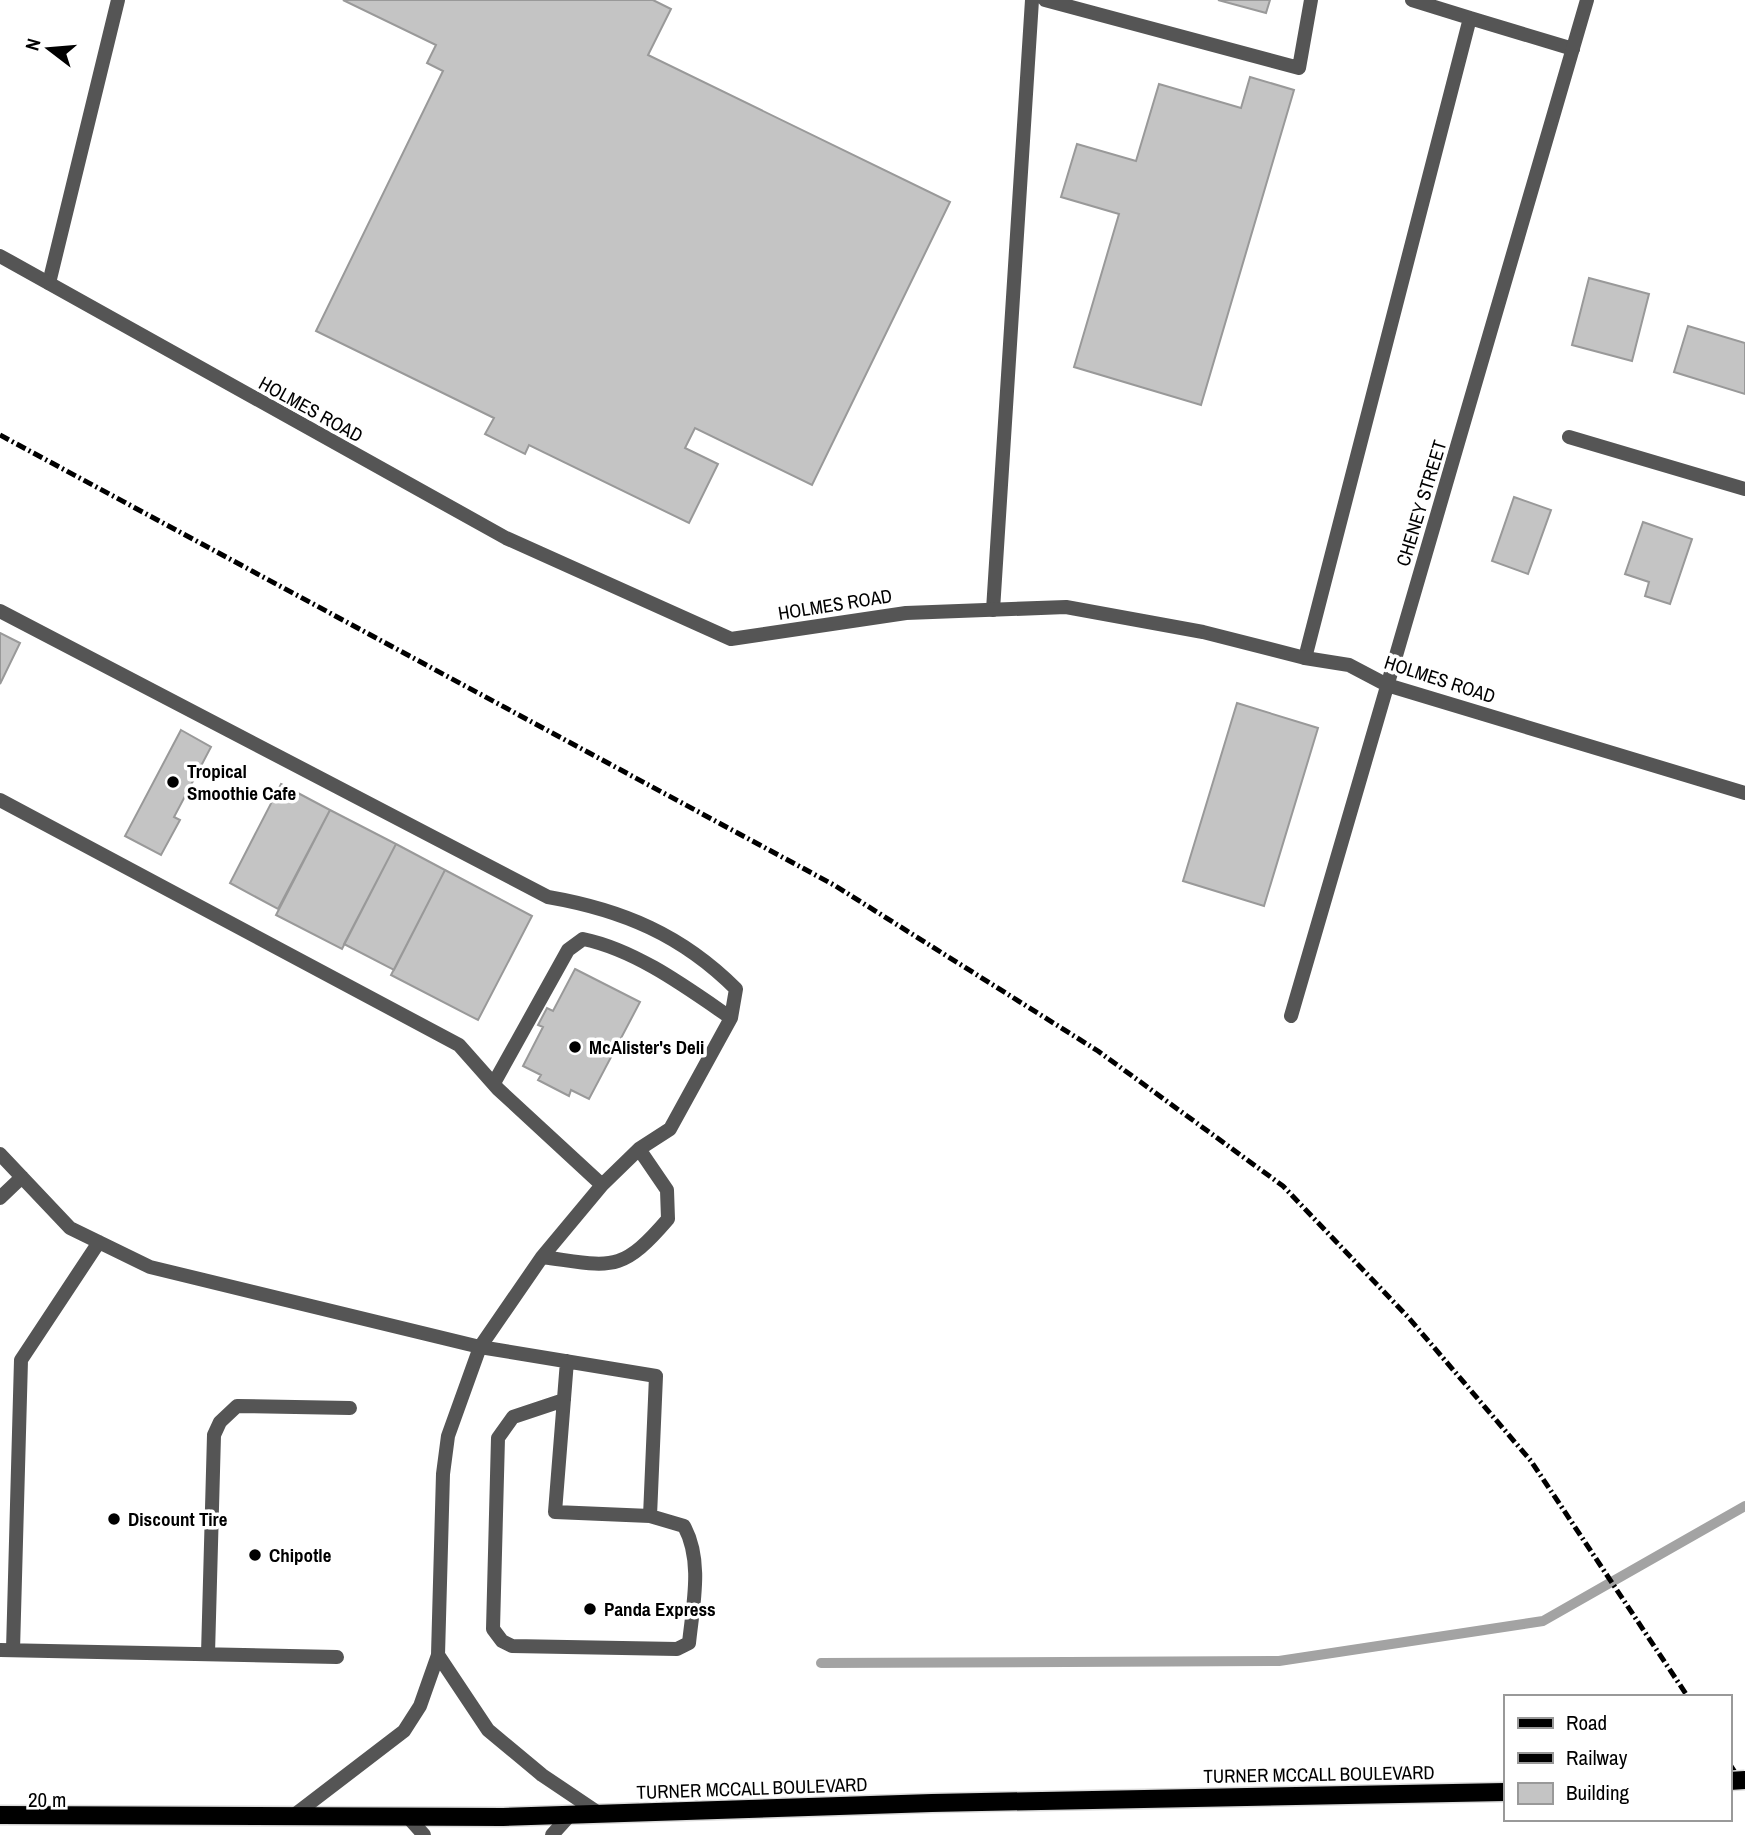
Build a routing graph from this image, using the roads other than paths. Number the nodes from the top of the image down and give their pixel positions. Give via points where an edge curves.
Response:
1 (118, 0) edge
2 (1032, 0) edge
3 (1045, 0) edge
4 (1311, 0) edge
5 (1412, 0) edge
6 (1587, 0) edge
7 (1470, 18) junction
8 (1573, 49) junction
9 (0, 256) edge
10 (49, 283) junction
11 (1569, 437) dead end
12 (1745, 489) edge
13 (993, 610) junction
14 (0, 611) edge
15 (1305, 658) junction
16 (1387, 685) junction
17 (1745, 793) edge
18 (0, 800) edge
19 (1291, 1016) dead end
20 (731, 1018) junction
21 (494, 1083) junction
22 (639, 1149) junction
23 (0, 1154) edge
24 (22, 1177) junction
25 (602, 1185) junction
26 (0, 1198) edge
27 (99, 1242) junction
28 (542, 1257) junction
29 (480, 1347) junction
30 (567, 1361) junction
31 (564, 1400) junction
32 (350, 1408) dead end
33 (650, 1516) junction
34 (6, 1650) edge
35 (208, 1654) junction
36 (438, 1655) junction
37 (337, 1657) dead end
38 (1504, 1792) edge
39 (600, 1814) junction
40 (0, 1815) edge
41 (293, 1816) junction
42 (569, 1816) junction
43 (408, 1817) junction
44 (424, 1835) edge
45 (552, 1835) edge

1 - 10 street
2 - 13 street
3 - 4 street via 1299,68
5 - 7 street
6 - 8 street, CHENEY STREET
7 - 8 street
7 - 15 street
8 - 16 street, CHENEY STREET
9 - 10 street, HOLMES ROAD
10 - 13 street, HOLMES ROAD via 506,538 731,639 906,613
11 - 12 street
13 - 15 street, HOLMES ROAD via 1066,607 1203,632
14 - 20 street via 548,897 596,905 662,932 707,960 736,989
15 - 16 street, HOLMES ROAD via 1349,665
16 - 17 street, HOLMES ROAD
16 - 19 street, CHENEY STREET
18 - 21 street via 458,1045
20 - 21 street via 608,944 583,939 568,950
20 - 22 street via 670,1129
21 - 25 street
22 - 25 street
22 - 28 street via 667,1190 668,1219 642,1250 609,1266
23 - 24 street
24 - 26 street
24 - 27 street via 70,1228
25 - 28 street
27 - 29 street via 150,1267
27 - 34 street via 21,1360
28 - 29 street
29 - 30 street
29 - 36 street via 448,1436
30 - 31 street
30 - 33 street via 656,1376
31 - 33 street via 555,1512
31 - 33 street via 513,1417 498,1438 493,1629 502,1641 512,1646 589,1649 677,1649 689,1643 694,1545 684,1526
32 - 35 street via 237,1406 220,1422 214,1435
34 - 35 street
35 - 37 street
36 - 39 street via 488,1730 542,1775
36 - 41 street via 420,1706 404,1731
38 - 39 main road, TURNER MCCALL BOULEVARD
39 - 42 main road, TURNER MCCALL BOULEVARD
40 - 41 main road, TURNER MCCALL BOULEVARD
41 - 43 main road, TURNER MCCALL BOULEVARD
42 - 43 main road, TURNER MCCALL BOULEVARD
42 - 45 street
43 - 44 street

